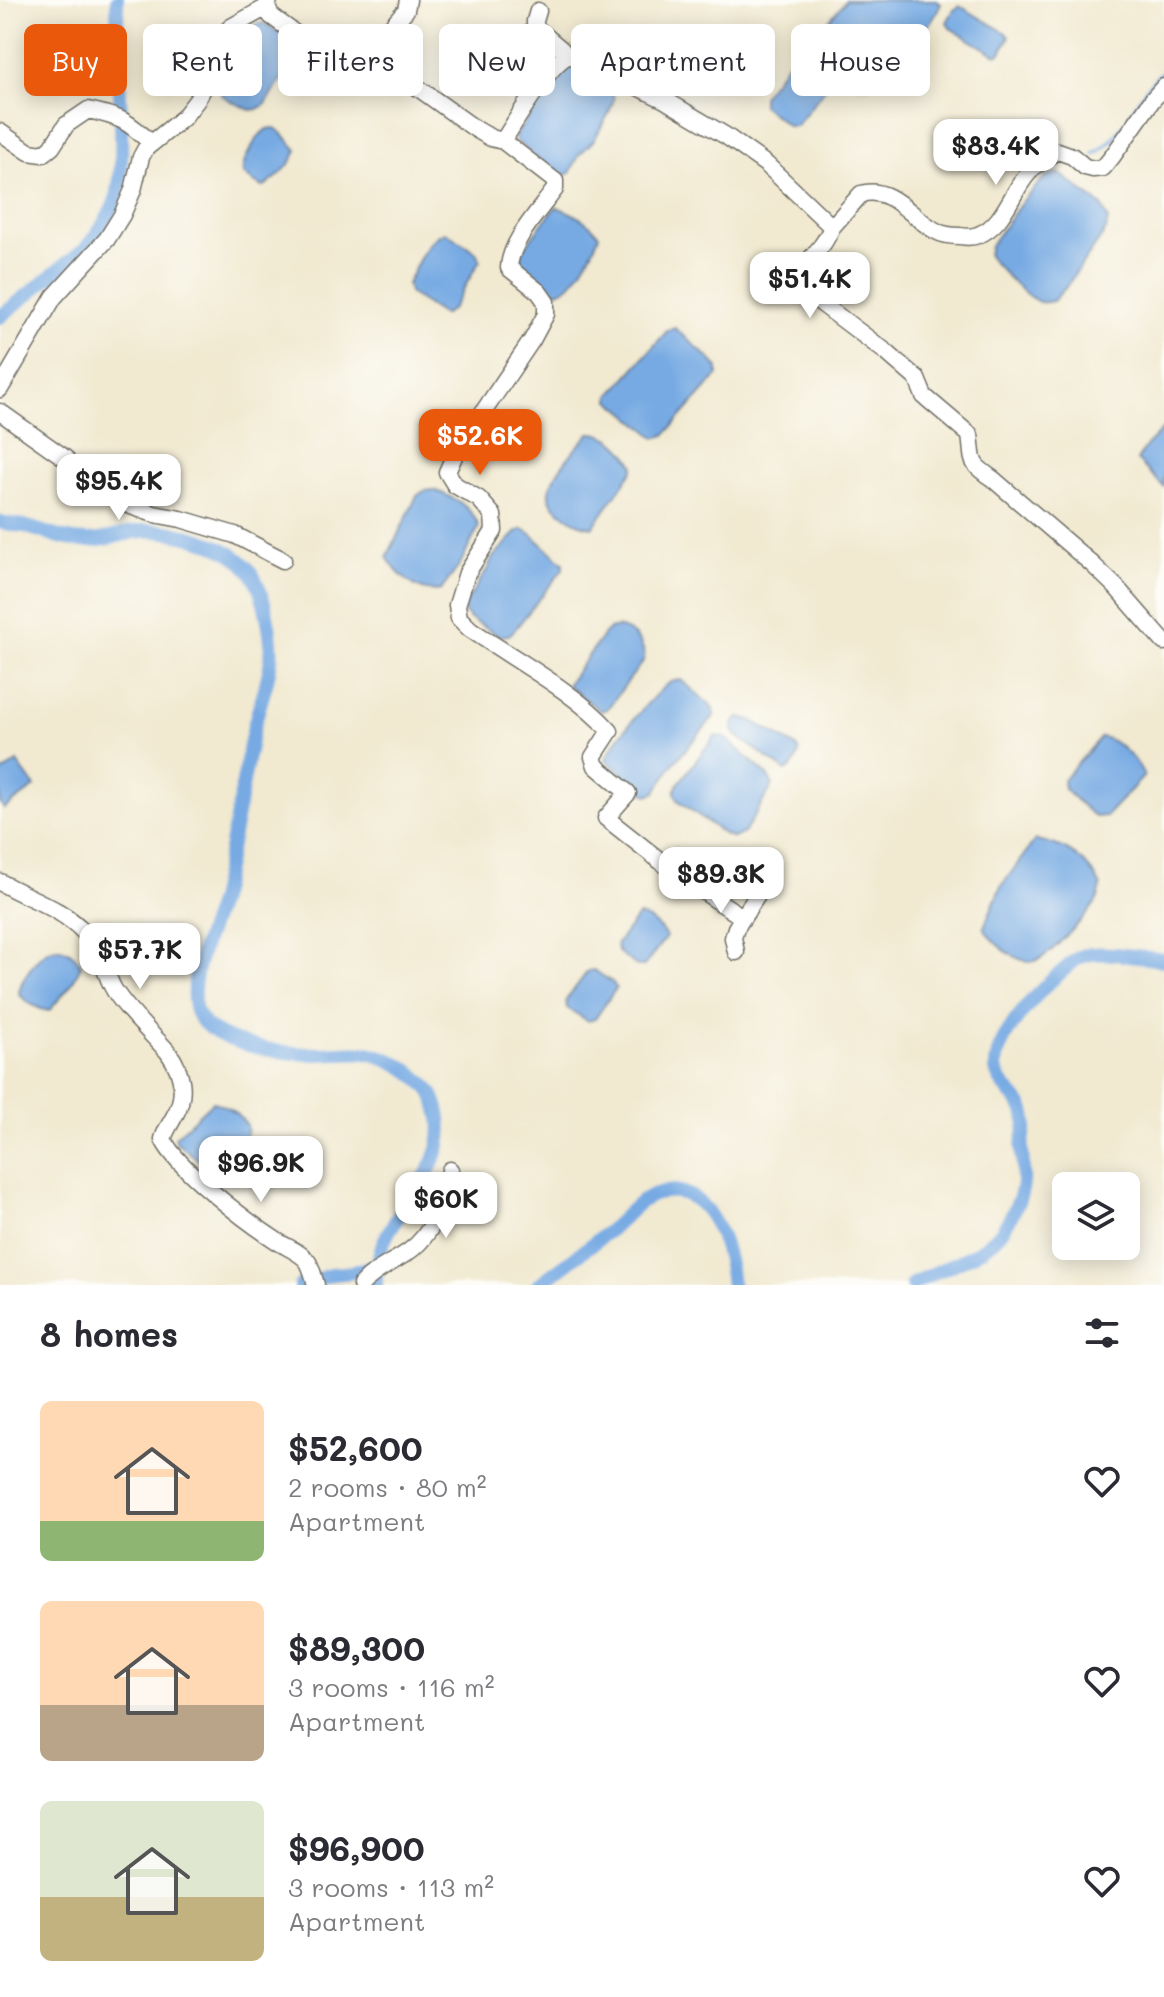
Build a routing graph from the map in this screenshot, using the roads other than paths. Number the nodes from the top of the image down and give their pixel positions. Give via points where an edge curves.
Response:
1 (408, 0) edge
2 (268, 3) edge
3 (538, 11) dead end
4 (282, 24) edge
5 (393, 24) edge
6 (566, 56) junction
7 (1164, 87) edge
8 (423, 91) edge
9 (0, 132) edge
10 (503, 141) junction
11 (151, 143) junction
12 (832, 227) junction
13 (0, 389) edge
14 (0, 412) edge
15 (283, 560) dead end
16 (1164, 642) edge
17 (0, 882) edge
18 (760, 891) dead end
19 (742, 917) junction
20 (736, 952) dead end
21 (450, 1170) dead end
22 (370, 1277) edge
23 (316, 1285) edge

1 - 5 street
2 - 4 street via 271,16
2 - 11 street via 219,39 197,100
3 - 6 street via 535,27
6 - 10 street
6 - 12 street via 665,100 726,136 767,165
7 - 12 street via 1103,168 1085,167 1058,151 1047,156 981,234 942,234 889,197 867,192
8 - 10 street via 474,128
9 - 11 street via 29,152 43,154 66,125 88,110 133,125
10 - 19 street via 555,181 555,189 516,245 509,268 539,292 546,314 447,472 455,485 493,515 494,531 460,593 459,618 600,720 610,731 593,757 596,766 628,793 606,818
11 - 13 street via 141,157 122,215 54,297
12 - 16 street via 800,275 805,291 917,379 924,396 970,435 976,467 1092,564
14 - 15 street via 65,458 90,485 154,514 235,535
17 - 23 street via 72,921 99,951 113,988 182,1077 177,1112 163,1139 166,1146 213,1192 307,1259
18 - 19 street
19 - 20 street via 733,938
21 - 22 street via 433,1223 411,1250

